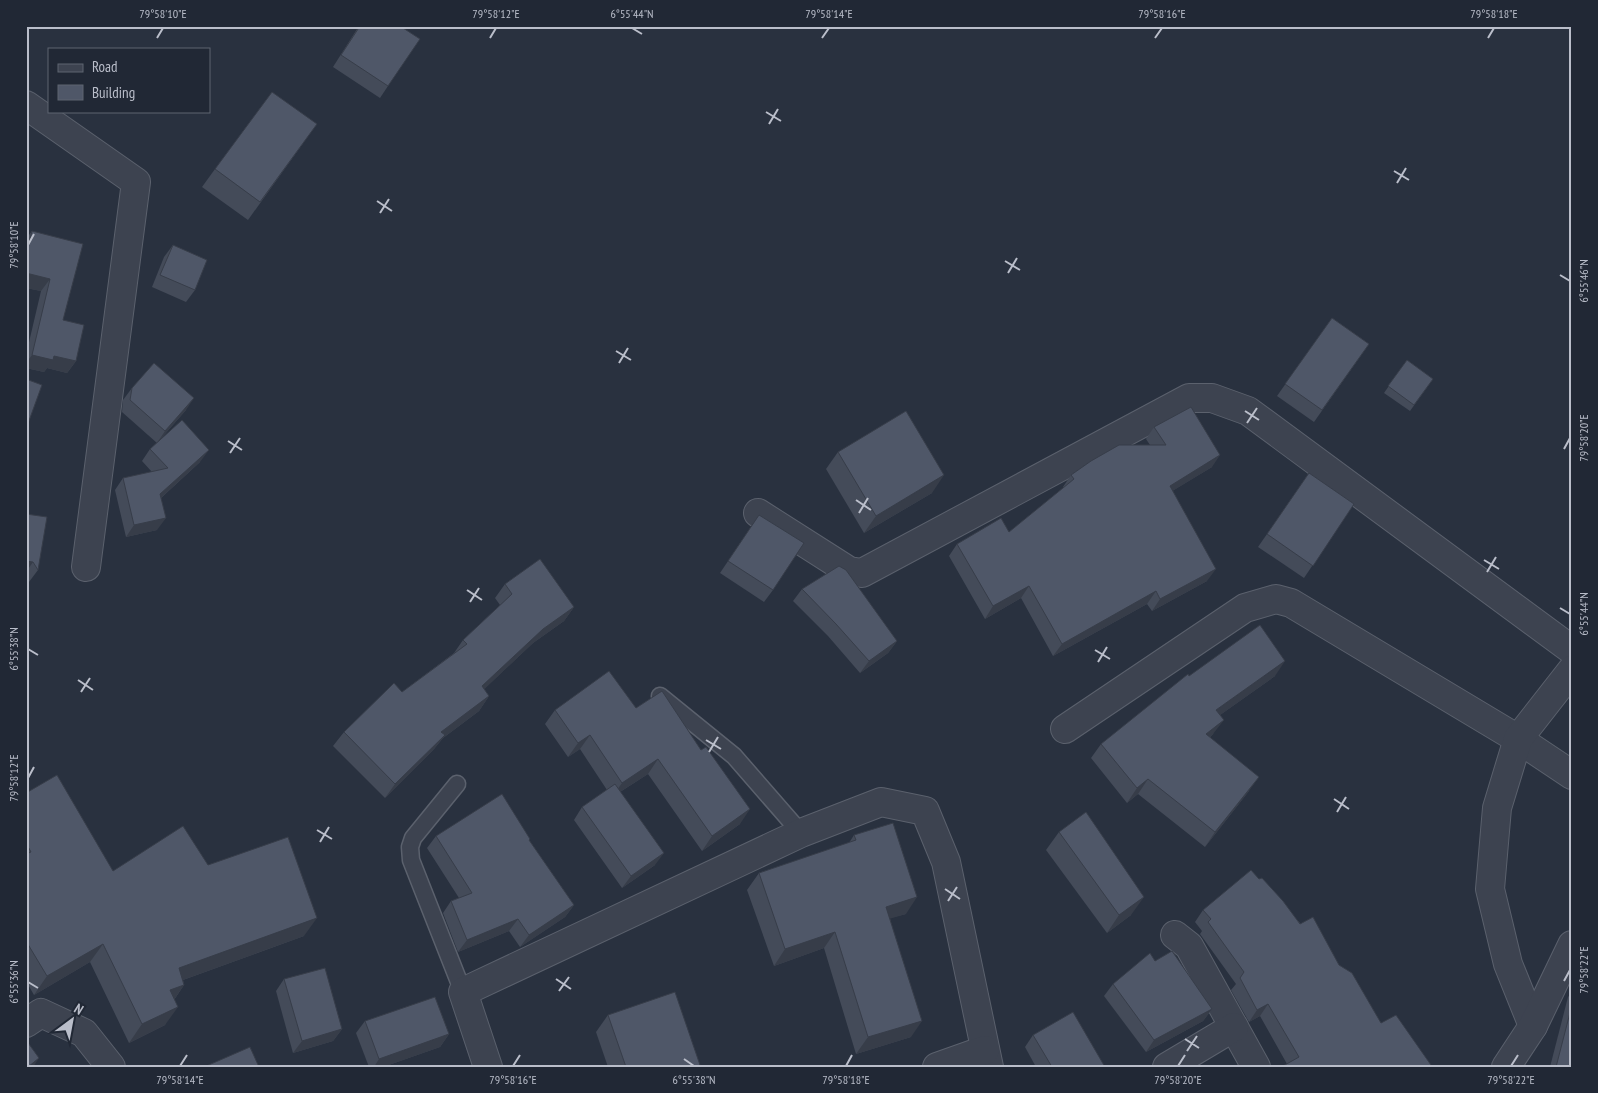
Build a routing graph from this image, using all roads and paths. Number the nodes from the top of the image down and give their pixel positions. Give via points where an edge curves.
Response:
1 (26, 105) edge
2 (758, 513) edge
3 (86, 567) dead end
4 (1572, 650) edge
5 (1572, 670) edge
6 (660, 696) edge
7 (1065, 729) dead end
8 (1518, 740) junction
9 (1572, 775) edge
10 (457, 784) dead end
11 (801, 833) junction
12 (1175, 934) dead end
13 (1572, 944) edge
14 (463, 992) junction
15 (26, 1023) edge
16 (1533, 1026) junction
17 (1234, 1027) junction
18 (987, 1058) edge
19 (111, 1067) edge
20 (488, 1067) edge
21 (937, 1067) edge
22 (1167, 1067) edge
23 (1256, 1067) edge
24 (1506, 1067) edge

1 - 3 street via 136,182
2 - 4 street via 849,571 862,573 1189,398 1212,398 1248,411
5 - 8 street
6 - 11 lane via 734,756
7 - 8 street via 1245,608 1276,599 1291,603
8 - 9 street
8 - 16 street via 1497,808 1490,889 1508,964
10 - 14 lane via 413,838 410,847 411,860
11 - 14 street
11 - 18 street via 880,802 925,811 946,862
12 - 17 street via 1190,946
13 - 16 street
14 - 20 street
15 - 19 street via 41,1014 84,1033
16 - 24 street
17 - 22 street
17 - 23 street
18 - 21 street

